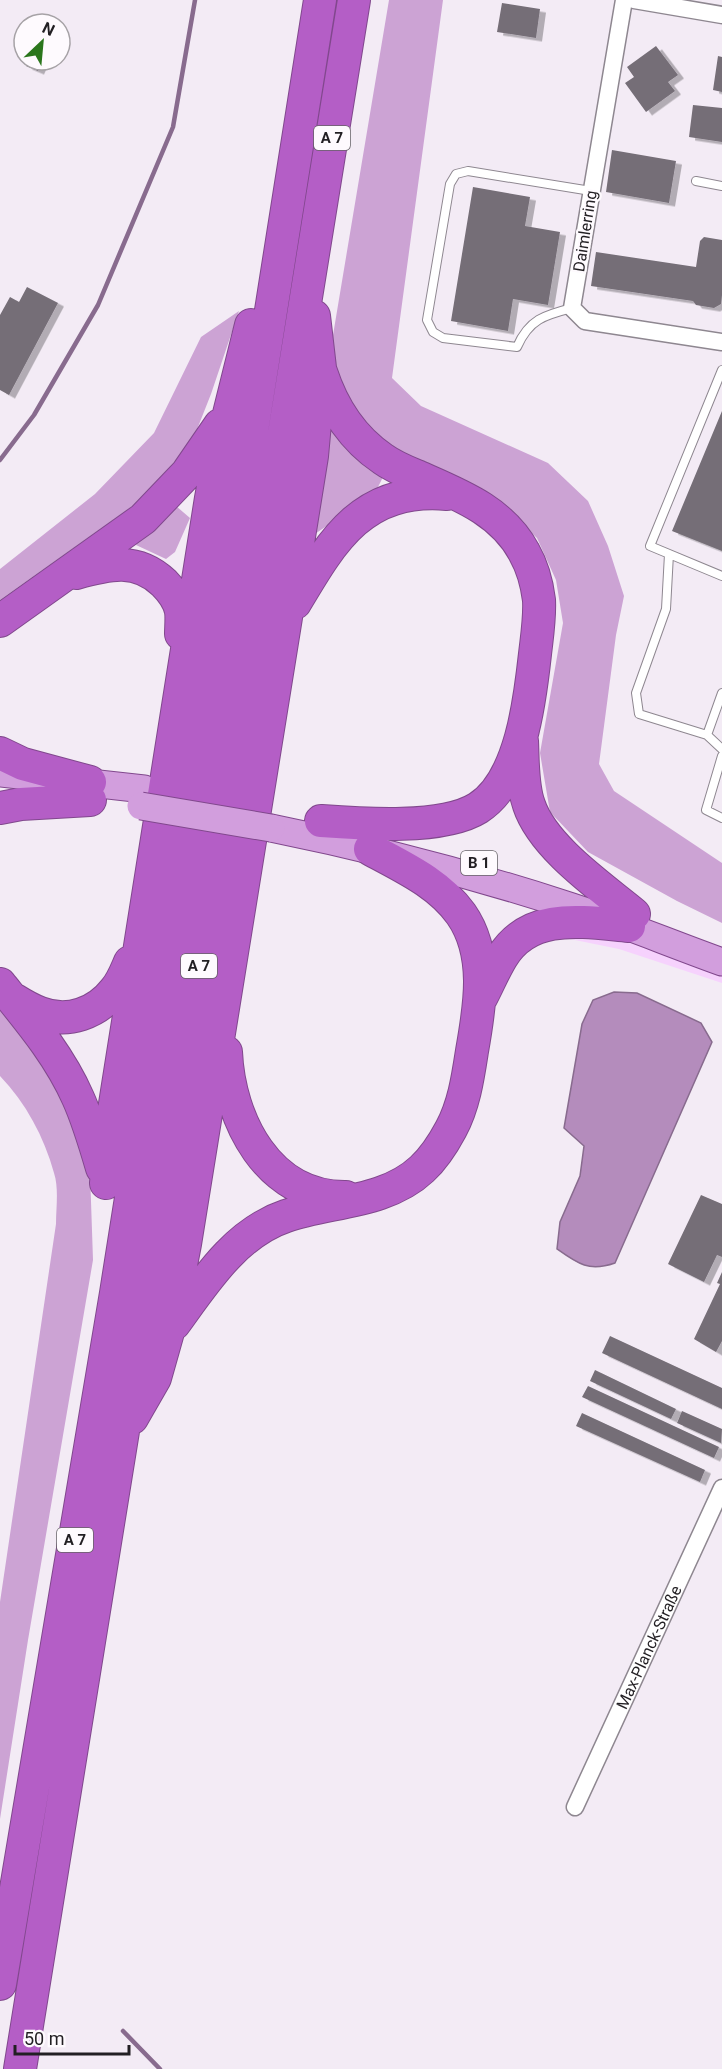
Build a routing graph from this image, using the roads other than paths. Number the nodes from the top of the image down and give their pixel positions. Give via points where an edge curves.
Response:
1 (320, 0) edge
2 (354, 0) edge
3 (624, 0) edge
4 (633, 0) edge
5 (722, 15) edge
6 (696, 181) dead end
7 (722, 186) edge
8 (591, 191) junction
9 (279, 265) junction
10 (310, 276) junction
11 (572, 308) junction
12 (722, 342) edge
13 (320, 368) junction
14 (722, 370) edge
15 (229, 412) junction
16 (461, 496) junction
17 (669, 554) junction
18 (722, 576) edge
19 (61, 578) junction
20 (286, 617) junction
21 (0, 621) edge
22 (183, 673) junction
23 (722, 693) edge
24 (707, 735) junction
25 (522, 737) junction
26 (722, 749) edge
27 (0, 753) edge
28 (722, 756) edge
29 (0, 774) edge
30 (90, 791) junction
31 (0, 792) edge
32 (0, 808) edge
33 (722, 818) edge
34 (273, 820) junction
35 (321, 821) junction
36 (370, 849) junction
37 (631, 920) junction
38 (139, 944) junction
39 (722, 948) edge
40 (722, 962) edge
41 (6, 991) edge
42 (481, 999) junction
43 (224, 1005) junction
44 (106, 1184) junction
45 (365, 1197) junction
46 (116, 1293) junction
47 (168, 1332) junction
48 (122, 1435) junction
49 (722, 1488) edge
50 (718, 1506) edge
51 (575, 1807) dead end
52 (0, 1984) edge
53 (20, 2069) edge

1 - 9 highway, A 7
2 - 10 highway, A 7
3 - 8 street, Daimlerring
4 - 5 street
6 - 7 lane
8 - 11 street, Daimlerring
8 - 11 lane via 468,171 456,174 450,184 427,320 433,332 443,338 517,347 537,319
9 - 15 highway via 253,317
9 - 46 highway, A 7
10 - 13 highway
10 - 48 highway, A 7
11 - 12 street via 585,321
13 - 16 highway via 336,410 369,448 398,468
13 - 20 highway via 312,456
14 - 17 lane via 650,546
15 - 19 highway via 187,473 161,502
15 - 22 highway
16 - 20 highway via 411,494 376,505 335,541
16 - 25 highway via 490,512 510,530 533,573 539,628
17 - 18 lane
17 - 24 lane via 666,609 636,693 639,714
19 - 21 highway
19 - 22 highway via 116,565 133,565 152,572 170,589 181,609
20 - 43 highway
22 - 38 highway
23 - 24 lane
24 - 26 lane
25 - 35 highway via 502,783 478,808 415,823
25 - 37 highway via 528,804 539,828
27 - 30 highway
28 - 33 lane via 706,810
29 - 30 main road, B 1
30 - 31 main road, B 1
30 - 32 highway
30 - 34 main road, B 1, bridge
34 - 35 main road, B 1
34 - 36 main road, B 1
35 - 37 main road, B 1 via 505,870
36 - 37 main road, B 1
36 - 42 highway via 439,890 462,915 474,939
37 - 39 main road, B 1
37 - 40 main road, B 1
37 - 42 highway via 567,921 539,927 517,939 503,955
38 - 41 highway via 116,989 101,1005 82,1015 64,1018 42,1014
38 - 44 highway
41 - 44 highway via 38,1031 78,1096
42 - 45 highway via 467,1079 452,1128 422,1170 405,1182
43 - 45 highway via 233,1099 259,1153 273,1168 305,1189 324,1195
43 - 47 highway
44 - 46 highway
45 - 47 highway via 285,1216 259,1229 236,1246 209,1275
46 - 52 highway, A 7
47 - 48 highway via 155,1378
48 - 53 highway, A 7
49 - 50 street, Max-Planck-Straße
50 - 51 street, Max-Planck-Straße

